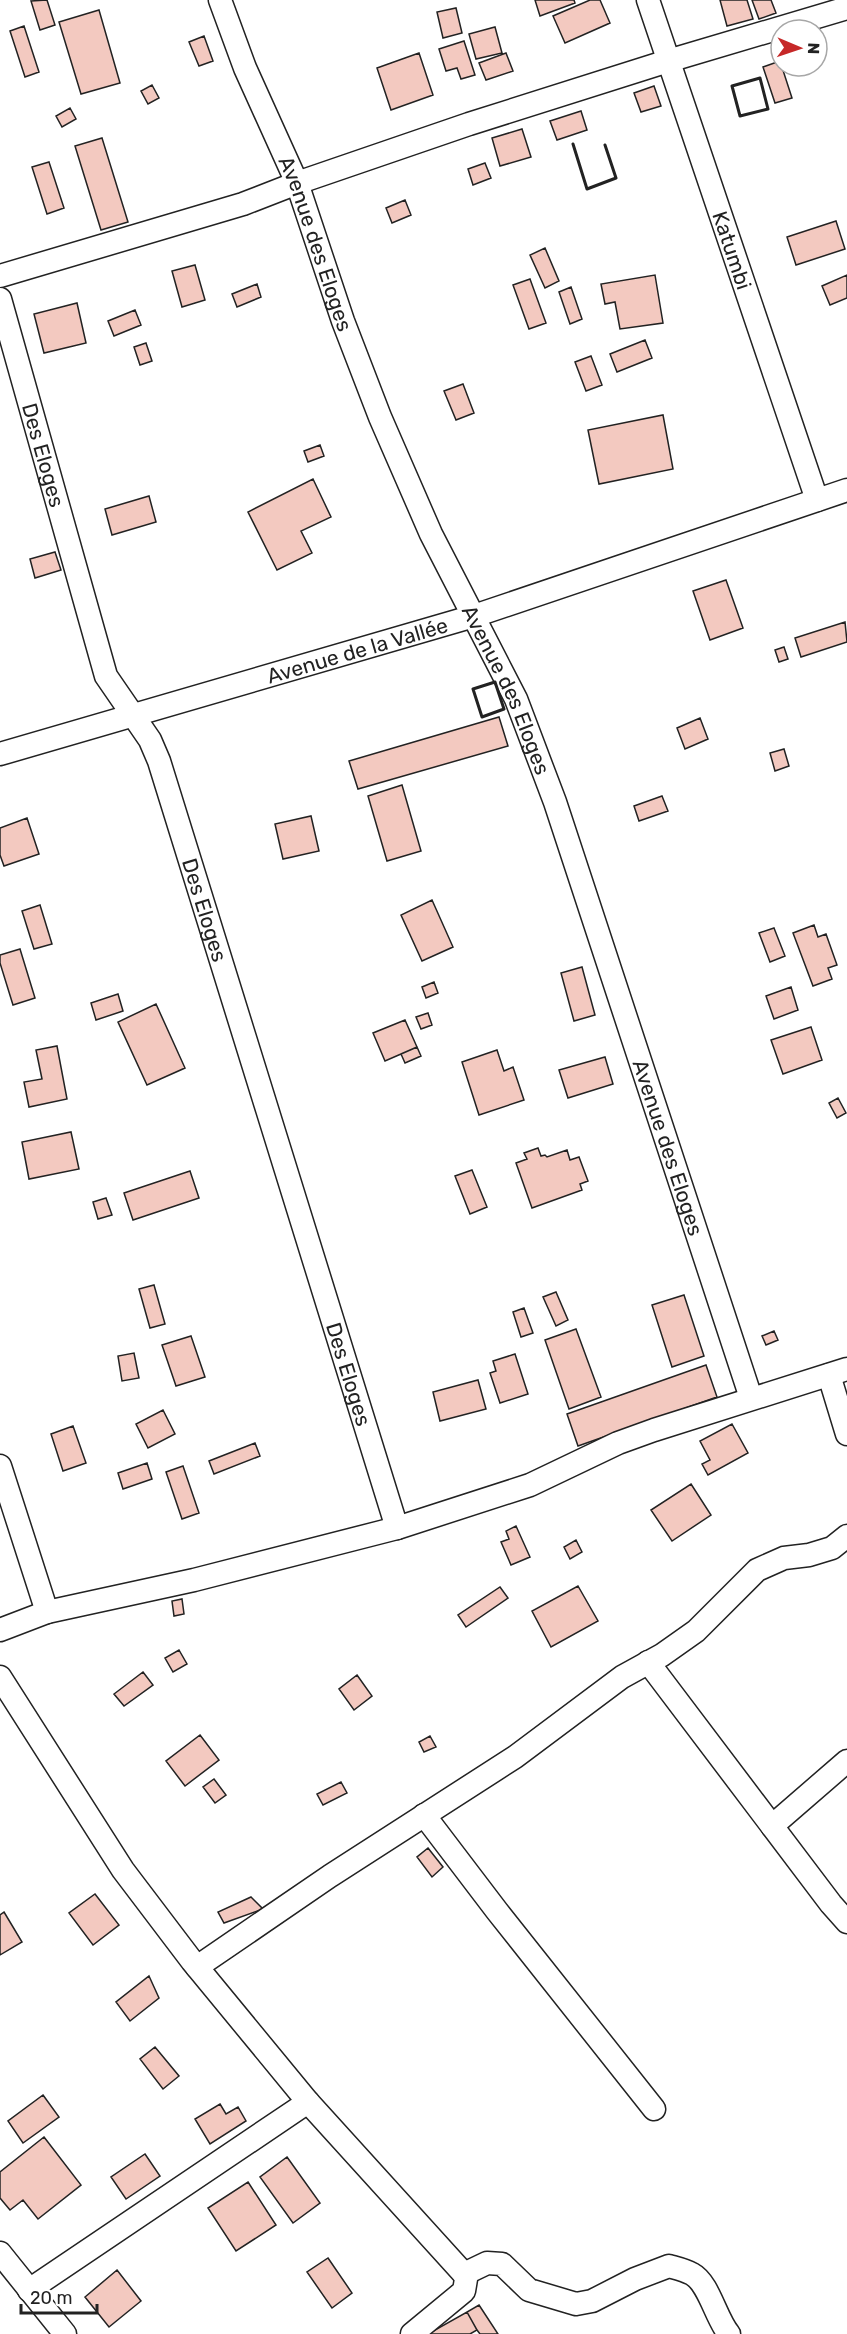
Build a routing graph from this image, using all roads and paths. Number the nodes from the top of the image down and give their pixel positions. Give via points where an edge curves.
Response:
1 (220, 0) edge
2 (648, 0) edge
3 (847, 8) edge
4 (668, 61) junction
5 (297, 183) junction
6 (0, 276) edge
7 (0, 299) edge
8 (845, 496) edge
9 (817, 500) junction
10 (474, 616) junction
11 (134, 714) junction
12 (0, 754) edge
13 (838, 1372) edge
14 (751, 1398) junction
15 (847, 1434) edge
16 (0, 1466) edge
17 (396, 1528) junction
18 (847, 1536) edge
19 (47, 1612) junction
20 (0, 1630) edge
21 (648, 1662) junction
22 (0, 1677) edge
23 (847, 1761) edge
24 (424, 1815) junction
25 (772, 1826) junction
26 (847, 1922) edge
27 (197, 1967) junction
28 (308, 2102) junction
29 (654, 2109) dead end
30 (0, 2253) edge
31 (464, 2274) junction
32 (29, 2290) junction
33 (65, 2334) edge
34 (412, 2334) edge
35 (729, 2334) edge

1 - 5 street, Avenue des Eloges via 245,68
2 - 4 street, Katumbi
3 - 4 street
4 - 5 street
4 - 9 street, Katumbi
5 - 6 street via 243,204
5 - 10 street, Avenue des Eloges via 380,417 431,534
7 - 11 street, Des Eloges via 106,676
8 - 9 street, Avenue de la Vallée
9 - 10 street, Avenue de la Vallée
10 - 11 street, Avenue de la Vallée
10 - 14 street, Avenue des Eloges via 516,699 555,802
11 - 12 street, Avenue de la Vallée
11 - 17 street, Des Eloges via 159,761
13 - 14 street
13 - 15 street
14 - 17 street via 618,1443 530,1485
16 - 19 street
17 - 19 street
18 - 21 street via 832,1548 784,1558 757,1570 696,1631
19 - 20 street
21 - 24 street via 515,1757
21 - 25 street
22 - 27 street via 123,1870
23 - 25 street
24 - 27 street
24 - 29 street
25 - 26 street
27 - 28 street
28 - 31 street
28 - 32 street
30 - 32 street
31 - 34 street via 464,2291
31 - 35 street via 487,2263 502,2264 529,2290 576,2304 592,2301 669,2265 694,2275
32 - 33 street

